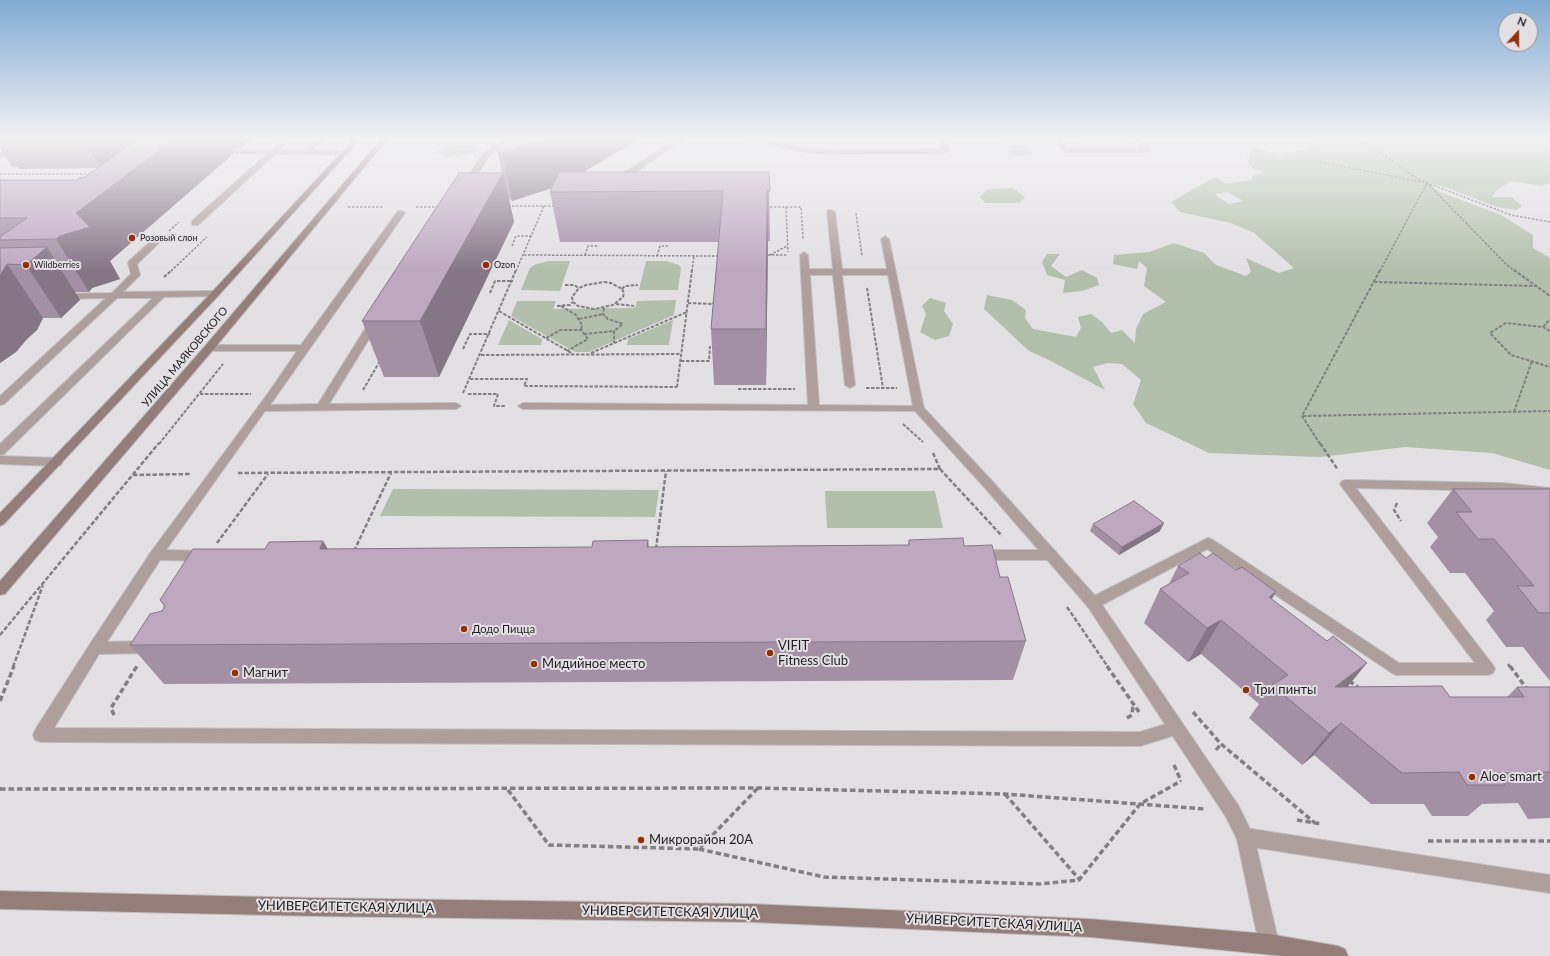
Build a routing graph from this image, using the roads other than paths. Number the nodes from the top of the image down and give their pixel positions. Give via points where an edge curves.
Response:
1 (240, 182) edge
2 (318, 182) edge
3 (349, 182) edge
4 (469, 182) edge
5 (616, 182) edge
6 (612, 184) edge
7 (453, 206) edge
8 (831, 212) dead end
9 (401, 213) dead end
10 (195, 223) dead end
11 (885, 239) dead end
12 (156, 241) dead end
13 (804, 255) road end
14 (805, 272) junction
15 (837, 272) junction
16 (892, 272) junction
17 (162, 294) junction
18 (215, 294) junction
19 (116, 295) junction
20 (54, 296) dead end
21 (381, 312) edge
22 (209, 348) junction
23 (304, 348) junction
24 (850, 385) dead end
25 (0, 402) edge
26 (456, 406) dead end
27 (523, 406) road end
28 (322, 407) junction
29 (262, 408) junction
30 (814, 408) junction
31 (919, 409) junction
32 (0, 451) edge
33 (0, 460) edge
34 (57, 462) junction
35 (1550, 492) edge
36 (0, 521) edge
37 (156, 555) junction
38 (964, 555) edge
39 (1051, 555) junction
40 (211, 556) edge
41 (0, 590) edge
42 (1092, 603) junction
43 (164, 647) edge
44 (95, 648) junction
45 (1176, 728) junction
46 (1245, 837) junction
47 (1550, 884) edge
48 (0, 900) edge
49 (1269, 944) junction
50 (1338, 956) edge

1 - 10 street
2 - 18 main road, УЛИЦА МАЯКОВСКОГО
3 - 22 main road, УЛИЦА МАЯКОВСКОГО
4 - 7 street
5 - 6 street
8 - 15 street
9 - 23 street
11 - 16 street
12 - 19 street via 132,263 136,275
13 - 14 street
14 - 15 street
14 - 30 street
15 - 16 street
15 - 24 street
16 - 31 street
17 - 18 street
17 - 19 street
17 - 32 street
18 - 34 main road, УЛИЦА МАЯКОВСКОГО
19 - 20 street
19 - 25 street
21 - 28 street
22 - 23 street
22 - 41 main road, УЛИЦА МАЯКОВСКОГО
23 - 29 street
26 - 28 street
27 - 30 street
28 - 29 street
29 - 37 street
30 - 31 street
31 - 39 street
33 - 34 street
34 - 36 main road, УЛИЦА МАЯКОВСКОГО
35 - 42 street via 1503,487 1346,484 1488,669 1396,669 1208,543
37 - 40 street
37 - 44 street
38 - 39 street
39 - 42 street
42 - 45 street
43 - 44 street
44 - 45 street via 41,735 1140,739
45 - 46 street via 1232,811
46 - 47 street
46 - 49 street
48 - 49 main road, УНИВЕРСИТЕТСКАЯ УЛИЦА via 751,913 1090,928
49 - 50 main road, УНИВЕРСИТЕТСКАЯ УЛИЦА

